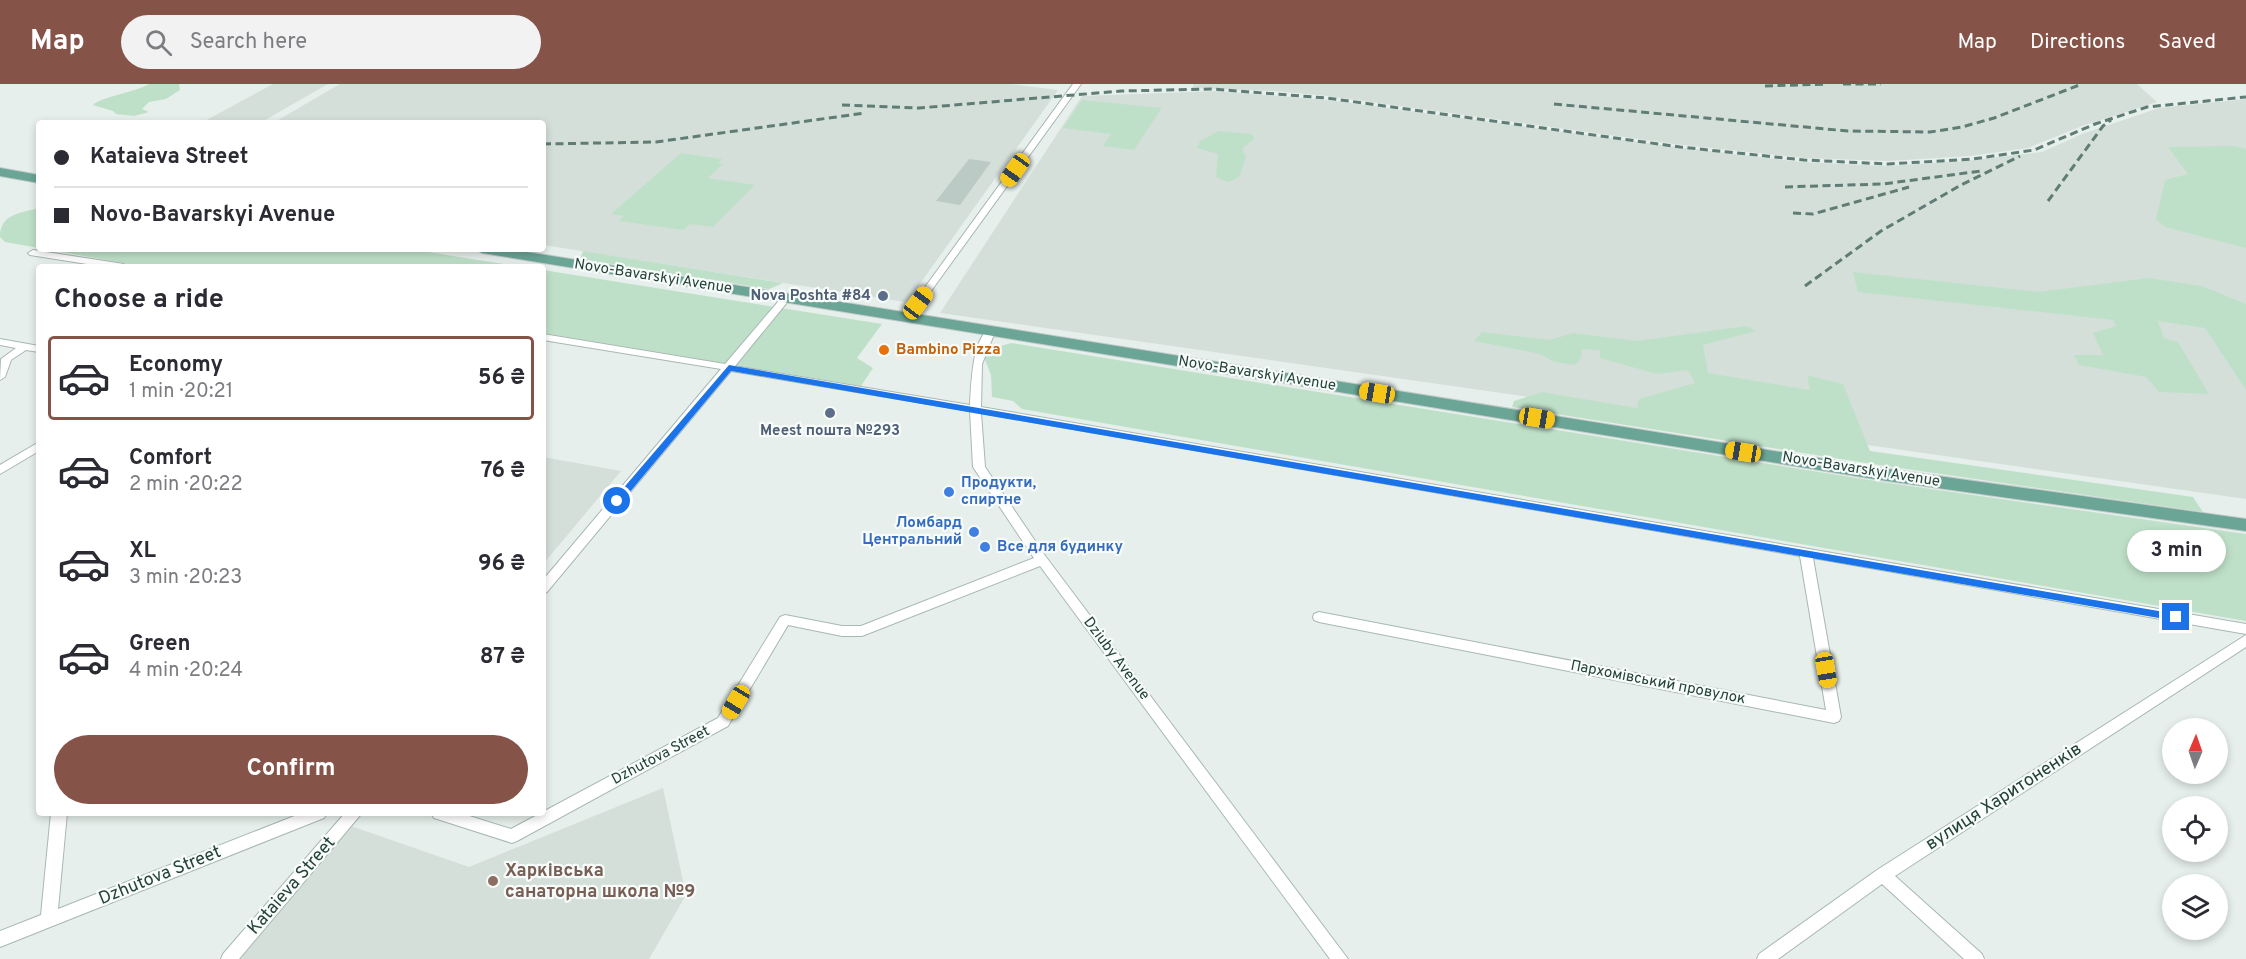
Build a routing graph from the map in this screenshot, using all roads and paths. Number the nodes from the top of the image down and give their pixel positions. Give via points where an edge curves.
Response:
1 (1077, 84) edge
2 (0, 172) edge
3 (36, 178) edge
4 (501, 252) edge
5 (33, 253) dead end
6 (104, 264) edge
7 (786, 298) junction
8 (908, 318) junction
9 (990, 332) junction
10 (546, 338) edge
11 (0, 342) edge
12 (25, 346) junction
13 (36, 348) edge
14 (729, 368) junction
15 (0, 377) edge
16 (975, 409) junction
17 (36, 448) edge
18 (0, 470) edge
19 (2246, 525) edge
20 (1806, 554) junction
21 (1042, 560) junction
22 (546, 585) edge
23 (1319, 617) dead end
24 (2246, 629) edge
25 (2246, 640) edge
26 (58, 816) edge
27 (312, 816) edge
28 (351, 816) edge
29 (449, 816) edge
30 (1883, 874) junction
31 (50, 920) junction
32 (0, 939) edge
33 (229, 959) edge
34 (1340, 959) edge
35 (1765, 959) edge
36 (1976, 959) edge

1 - 8 street
2 - 3 main road
4 - 7 main road, Novo-Bavarskyi Avenue
5 - 6 street
7 - 8 main road, Novo-Bavarskyi Avenue
7 - 14 street
8 - 9 main road, Novo-Bavarskyi Avenue
9 - 16 street, Dziuby Avenue via 977,364
9 - 19 main road, Novo-Bavarskyi Avenue via 1869,472
10 - 14 street
11 - 12 street
12 - 13 street
12 - 15 street via 6,359
14 - 16 street
14 - 22 street
16 - 20 street
16 - 21 street, Dziuby Avenue via 979,467
17 - 18 street
20 - 23 street, Пархомівський провулок via 1834,717
20 - 24 street
21 - 29 street, Dzhutova Street via 862,631 785,620 723,722 512,836
21 - 34 street, Dziuby Avenue
25 - 30 street, вулиця Харитоненків
26 - 31 street
27 - 31 street, Dzhutova Street
28 - 33 street, Kataieva Street
30 - 35 street, вулиця Харитоненків
30 - 36 street
31 - 32 street, Dzhutova Street

